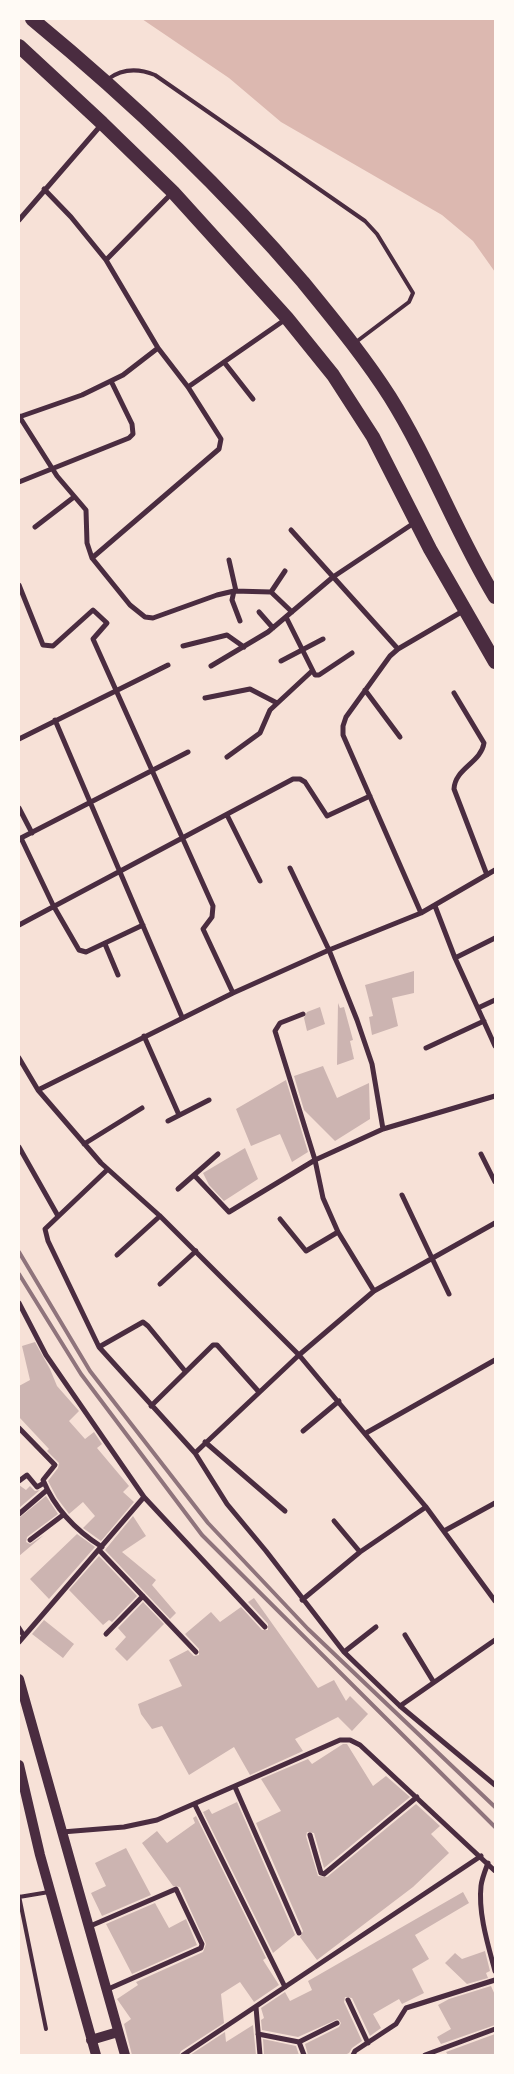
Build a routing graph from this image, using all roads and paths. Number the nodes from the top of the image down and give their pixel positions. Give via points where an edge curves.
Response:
1 (32, 19) edge
2 (23, 52) edge
3 (106, 81) junction
4 (102, 123) junction
5 (44, 189) junction
6 (172, 192) junction
7 (19, 220) edge
8 (106, 260) junction
9 (287, 318) junction
10 (354, 345) junction
11 (158, 348) junction
12 (224, 362) junction
13 (111, 381) junction
14 (188, 387) junction
15 (253, 399) dead end
16 (19, 416) edge
17 (52, 469) junction
18 (19, 482) edge
19 (74, 496) junction
20 (416, 522) junction
21 (35, 527) dead end
22 (291, 530) dead end
23 (92, 558) junction
24 (229, 560) dead end
25 (285, 571) dead end
26 (333, 577) junction
27 (19, 585) edge
28 (235, 591) junction
29 (271, 592) junction
30 (495, 598) edge
31 (464, 610) junction
32 (260, 612) dead end
33 (292, 612) junction
34 (286, 617) junction
35 (240, 621) dead end
36 (274, 628) junction
37 (323, 639) dead end
38 (183, 646) dead end
39 (244, 647) junction
40 (398, 649) junction
41 (302, 650) junction
42 (352, 653) dead end
43 (281, 661) dead end
44 (495, 662) edge
45 (168, 665) dead end
46 (211, 666) dead end
47 (312, 671) junction
48 (365, 690) junction
49 (116, 691) junction
50 (454, 692) dead end
51 (205, 698) dead end
52 (277, 703) junction
53 (55, 720) junction
54 (400, 737) dead end
55 (19, 739) edge
56 (188, 752) dead end
57 (227, 758) dead end
58 (152, 770) junction
59 (370, 796) junction
60 (90, 802) junction
61 (19, 808) edge
62 (227, 815) junction
63 (32, 833) junction
64 (183, 838) junction
65 (20, 839) edge
66 (290, 868) dead end
67 (120, 870) junction
68 (495, 870) edge
69 (488, 875) junction
70 (260, 881) dead end
71 (53, 905) junction
72 (435, 906) junction
73 (421, 913) junction
74 (19, 925) edge
75 (143, 925) junction
76 (495, 938) edge
77 (105, 944) junction
78 (329, 950) junction
79 (455, 958) junction
80 (118, 975) dead end
81 (233, 993) junction
82 (495, 1000) edge
83 (478, 1008) junction
84 (303, 1014) dead end
85 (182, 1017) junction
86 (484, 1021) junction
87 (144, 1036) junction
88 (495, 1046) edge
89 (426, 1048) dead end
90 (19, 1058) edge
91 (38, 1090) junction
92 (495, 1096) edge
93 (209, 1100) dead end
94 (142, 1108) dead end
95 (179, 1115) junction
96 (168, 1121) dead end
97 (383, 1129) junction
98 (84, 1144) junction
99 (19, 1147) edge
100 (218, 1154) dead end
101 (481, 1154) dead end
102 (315, 1160) junction
103 (107, 1170) junction
104 (194, 1175) junction
105 (495, 1182) edge
106 (178, 1189) dead end
107 (402, 1195) dead end
108 (58, 1216) junction
109 (160, 1216) junction
110 (280, 1219) dead end
111 (495, 1223) edge
112 (338, 1232) junction
113 (196, 1251) junction
114 (117, 1255) dead end
115 (432, 1258) junction
116 (160, 1284) dead end
117 (374, 1292) junction
118 (449, 1294) dead end
119 (19, 1303) edge
120 (99, 1347) junction
121 (299, 1355) junction
122 (495, 1360) edge
123 (185, 1371) junction
124 (259, 1392) junction
125 (339, 1402) junction
126 (151, 1406) junction
127 (19, 1428) edge
128 (302, 1430) dead end
129 (366, 1433) junction
130 (205, 1442) junction
131 (195, 1453) junction
132 (19, 1481) edge
133 (44, 1483) junction
134 (47, 1490) junction
135 (144, 1496) junction
136 (495, 1503) edge
137 (426, 1507) junction
138 (285, 1511) dead end
139 (19, 1514) edge
140 (64, 1515) junction
141 (334, 1521) dead end
142 (444, 1531) junction
143 (30, 1540) dead end
144 (101, 1549) junction
145 (360, 1552) junction
146 (143, 1596) junction
147 (302, 1600) junction
148 (495, 1601) edge
149 (265, 1627) dead end
150 (376, 1627) dead end
151 (19, 1628) edge
152 (106, 1634) dead end
153 (405, 1635) dead end
154 (24, 1636) junction
155 (495, 1640) edge
156 (19, 1642) edge
157 (196, 1652) dead end
158 (344, 1652) junction
159 (19, 1679) edge
160 (433, 1682) junction
161 (400, 1706) junction
162 (19, 1766) edge
163 (495, 1785) edge
164 (235, 1787) junction
165 (417, 1798) junction
166 (195, 1805) junction
167 (61, 1832) junction
168 (310, 1835) dead end
169 (481, 1856) junction
170 (488, 1864) junction
171 (495, 1871) edge
172 (50, 1891) junction
173 (19, 1897) edge
174 (87, 1927) junction
175 (299, 1933) dead end
176 (495, 1971) edge
177 (495, 1980) edge
178 (285, 1987) junction
179 (106, 1990) junction
180 (348, 2000) dead end
181 (256, 2007) junction
182 (338, 2023) dead end
183 (46, 2028) dead end
184 (495, 2029) edge
185 (118, 2032) junction
186 (258, 2034) junction
187 (91, 2040) junction
188 (299, 2042) junction
189 (368, 2043) junction
190 (96, 2055) edge
191 (125, 2055) edge
192 (183, 2055) edge
193 (260, 2055) edge
194 (304, 2055) edge
195 (353, 2055) edge
196 (425, 2055) edge

1 - 3 highway
2 - 4 highway
3 - 10 highway via 248,221
3 - 10 lane via 128,70 142,70 155,75 371,227 414,293 409,302
4 - 5 street
4 - 6 highway
5 - 7 street
5 - 8 street
6 - 8 street
6 - 9 highway
8 - 11 street
9 - 12 street
9 - 20 highway via 354,405
10 - 30 highway via 418,445
11 - 13 street via 134,368
11 - 14 street
12 - 14 street
12 - 15 street
13 - 16 street via 82,395
13 - 17 street via 132,424 132,434 125,440
14 - 23 street via 220,436 221,445
16 - 17 street
17 - 18 street
17 - 19 street
19 - 21 street
19 - 23 street via 87,515 87,542
20 - 26 street
20 - 31 highway
22 - 26 street
23 - 28 street via 130,605 145,617 153,618
24 - 28 street
25 - 29 street
26 - 33 street
26 - 40 street
27 - 49 street via 43,645 53,646 93,610 107,623 93,639
28 - 29 street
28 - 35 street via 232,600
29 - 33 street
31 - 40 street
31 - 44 highway
32 - 36 street
33 - 34 street
34 - 36 street
34 - 41 street
36 - 39 street
37 - 41 street
38 - 39 street via 227,635
39 - 46 street
40 - 48 street
41 - 43 street
41 - 47 street
42 - 47 street via 319,675
45 - 49 street
47 - 52 street
48 - 54 street
48 - 59 street via 346,717 343,735
49 - 53 street
49 - 58 street
50 - 69 street via 484,744 480,754 456,778 454,789
51 - 52 street via 250,689
52 - 57 street via 270,710 260,733
53 - 55 street
53 - 60 street
56 - 58 street
58 - 60 street
58 - 64 street
59 - 62 street via 327,816 305,782 293,779
59 - 73 street
60 - 63 street
60 - 67 street
61 - 63 street
62 - 64 street
62 - 70 street
63 - 65 street
64 - 67 street
64 - 81 street via 214,911 204,926 204,932
65 - 71 street
66 - 78 street
67 - 71 street
67 - 75 street
68 - 69 street
69 - 72 street
71 - 74 street
71 - 77 street via 79,950 86,952
72 - 73 street
72 - 79 street
73 - 78 street
75 - 77 street
75 - 85 street
76 - 79 street
77 - 80 street
78 - 81 street
78 - 97 street via 372,1064
79 - 83 street
81 - 85 street
82 - 83 street
83 - 86 street
84 - 102 street via 280,1023 275,1031
85 - 87 street
86 - 88 street
86 - 89 street
87 - 91 street
87 - 95 street
90 - 91 street
91 - 98 street
92 - 97 street
93 - 95 street
94 - 98 street
95 - 96 street
97 - 102 street
98 - 103 street
99 - 108 street
100 - 104 street
101 - 105 street
102 - 104 street via 230,1212
102 - 112 street via 323,1198
103 - 108 street
103 - 109 street
104 - 106 street
107 - 115 street
108 - 120 street via 45,1229 48,1241
109 - 113 street
109 - 114 street
110 - 112 street via 306,1251
111 - 115 street
112 - 117 street
113 - 116 street
113 - 121 street
115 - 117 street
115 - 118 street
117 - 121 street
119 - 135 street via 46,1355
120 - 123 street via 143,1322
120 - 126 street
121 - 124 street
121 - 125 street
122 - 129 street
123 - 124 street via 210,1346 218,1345
123 - 126 street
124 - 130 street
125 - 128 street
125 - 129 street
126 - 131 street
127 - 133 street via 55,1464
129 - 137 street
130 - 131 street
130 - 138 street
131 - 147 street via 227,1504
132 - 133 street via 27,1475 37,1487
133 - 134 street
134 - 139 street
134 - 140 street
135 - 144 street
135 - 149 street
136 - 142 street
137 - 142 street
137 - 145 street
140 - 143 street
140 - 144 street
141 - 145 street
142 - 148 street
144 - 146 street
144 - 154 street
145 - 147 street
146 - 152 street
146 - 157 street
147 - 158 street
150 - 158 street
151 - 154 street
153 - 160 street
154 - 156 street
155 - 160 street
158 - 161 street
159 - 167 main road
160 - 161 street
161 - 163 street
162 - 172 main road
164 - 165 street via 340,1740 350,1740 360,1745
164 - 166 street
164 - 175 street
165 - 168 street via 324,1874
165 - 169 street
166 - 167 street via 157,1820 124,1827
166 - 178 street
167 - 174 main road
169 - 170 street
169 - 178 street
170 - 171 street
170 - 176 street via 480,1896
172 - 173 lane
172 - 187 main road
173 - 183 lane
174 - 179 main road
174 - 179 street via 174,1889 178,1890 202,1944 201,1948
177 - 189 street via 406,2008 396,2024
178 - 181 street
179 - 185 main road
180 - 189 street
181 - 186 street
181 - 192 street
182 - 188 street
184 - 196 street
185 - 187 main road
185 - 191 main road
186 - 188 street
186 - 193 street
187 - 190 main road
188 - 194 street
189 - 195 street

